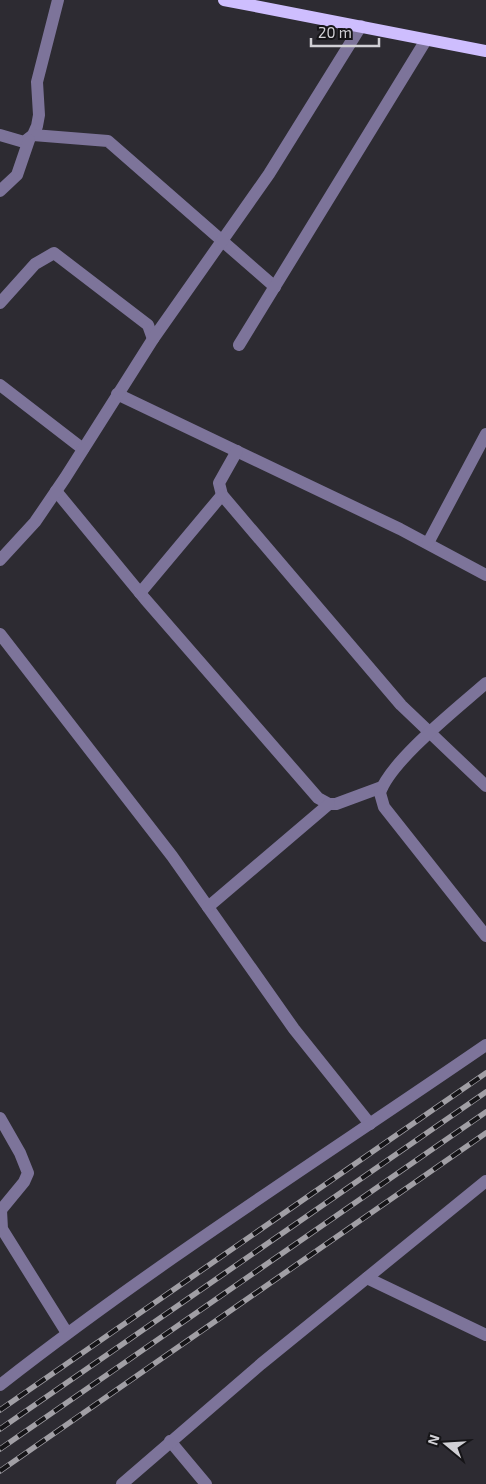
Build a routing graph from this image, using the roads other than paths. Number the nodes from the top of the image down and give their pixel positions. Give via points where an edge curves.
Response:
1 (58, 0) edge
2 (224, 0) edge
3 (361, 26) junction
4 (426, 40) junction
5 (486, 51) edge
6 (0, 135) edge
7 (31, 137) junction
8 (0, 191) edge
9 (222, 240) junction
10 (274, 287) junction
11 (0, 303) edge
12 (153, 339) junction
13 (239, 345) dead end
14 (0, 385) edge
15 (117, 394) junction
16 (486, 434) edge
17 (83, 449) junction
18 (237, 451) junction
19 (56, 491) junction
20 (222, 496) junction
21 (428, 543) junction
22 (0, 560) edge
23 (486, 575) edge
24 (140, 592) junction
25 (0, 634) edge
26 (486, 683) edge
27 (429, 732) junction
28 (486, 786) edge
29 (382, 787) junction
30 (329, 804) junction
31 (208, 907) junction
32 (486, 936) edge
33 (486, 1045) edge
34 (0, 1118) edge
35 (370, 1124) junction
36 (486, 1181) edge
37 (367, 1278) junction
38 (67, 1333) junction
39 (486, 1335) edge
40 (0, 1385) edge
41 (170, 1441) junction
42 (122, 1484) edge
43 (206, 1484) edge

1 - 7 street via 37,82 39,115
2 - 3 main road
3 - 4 main road
3 - 9 street via 269,174
4 - 5 main road
4 - 10 street
6 - 7 street via 16,141
7 - 8 street via 17,175
7 - 9 street via 108,141
9 - 10 street
9 - 12 street
10 - 13 street
11 - 12 street via 35,264 54,253 148,325
12 - 15 street
14 - 17 street
15 - 17 street
15 - 18 street
16 - 21 street
17 - 19 street
18 - 20 street via 219,483
18 - 21 street
19 - 22 street via 35,522
19 - 24 street
20 - 24 street
20 - 27 street
21 - 23 street
24 - 30 street via 318,798
25 - 31 street
26 - 27 street
27 - 28 street
27 - 29 street
29 - 30 street
29 - 32 street via 380,799 384,807
30 - 31 street
31 - 35 street via 294,1030
33 - 35 street
34 - 38 street via 28,1173 1,1210 2,1229
35 - 38 street
36 - 37 street
37 - 39 street
37 - 41 street
38 - 40 street
41 - 42 street
41 - 43 street

